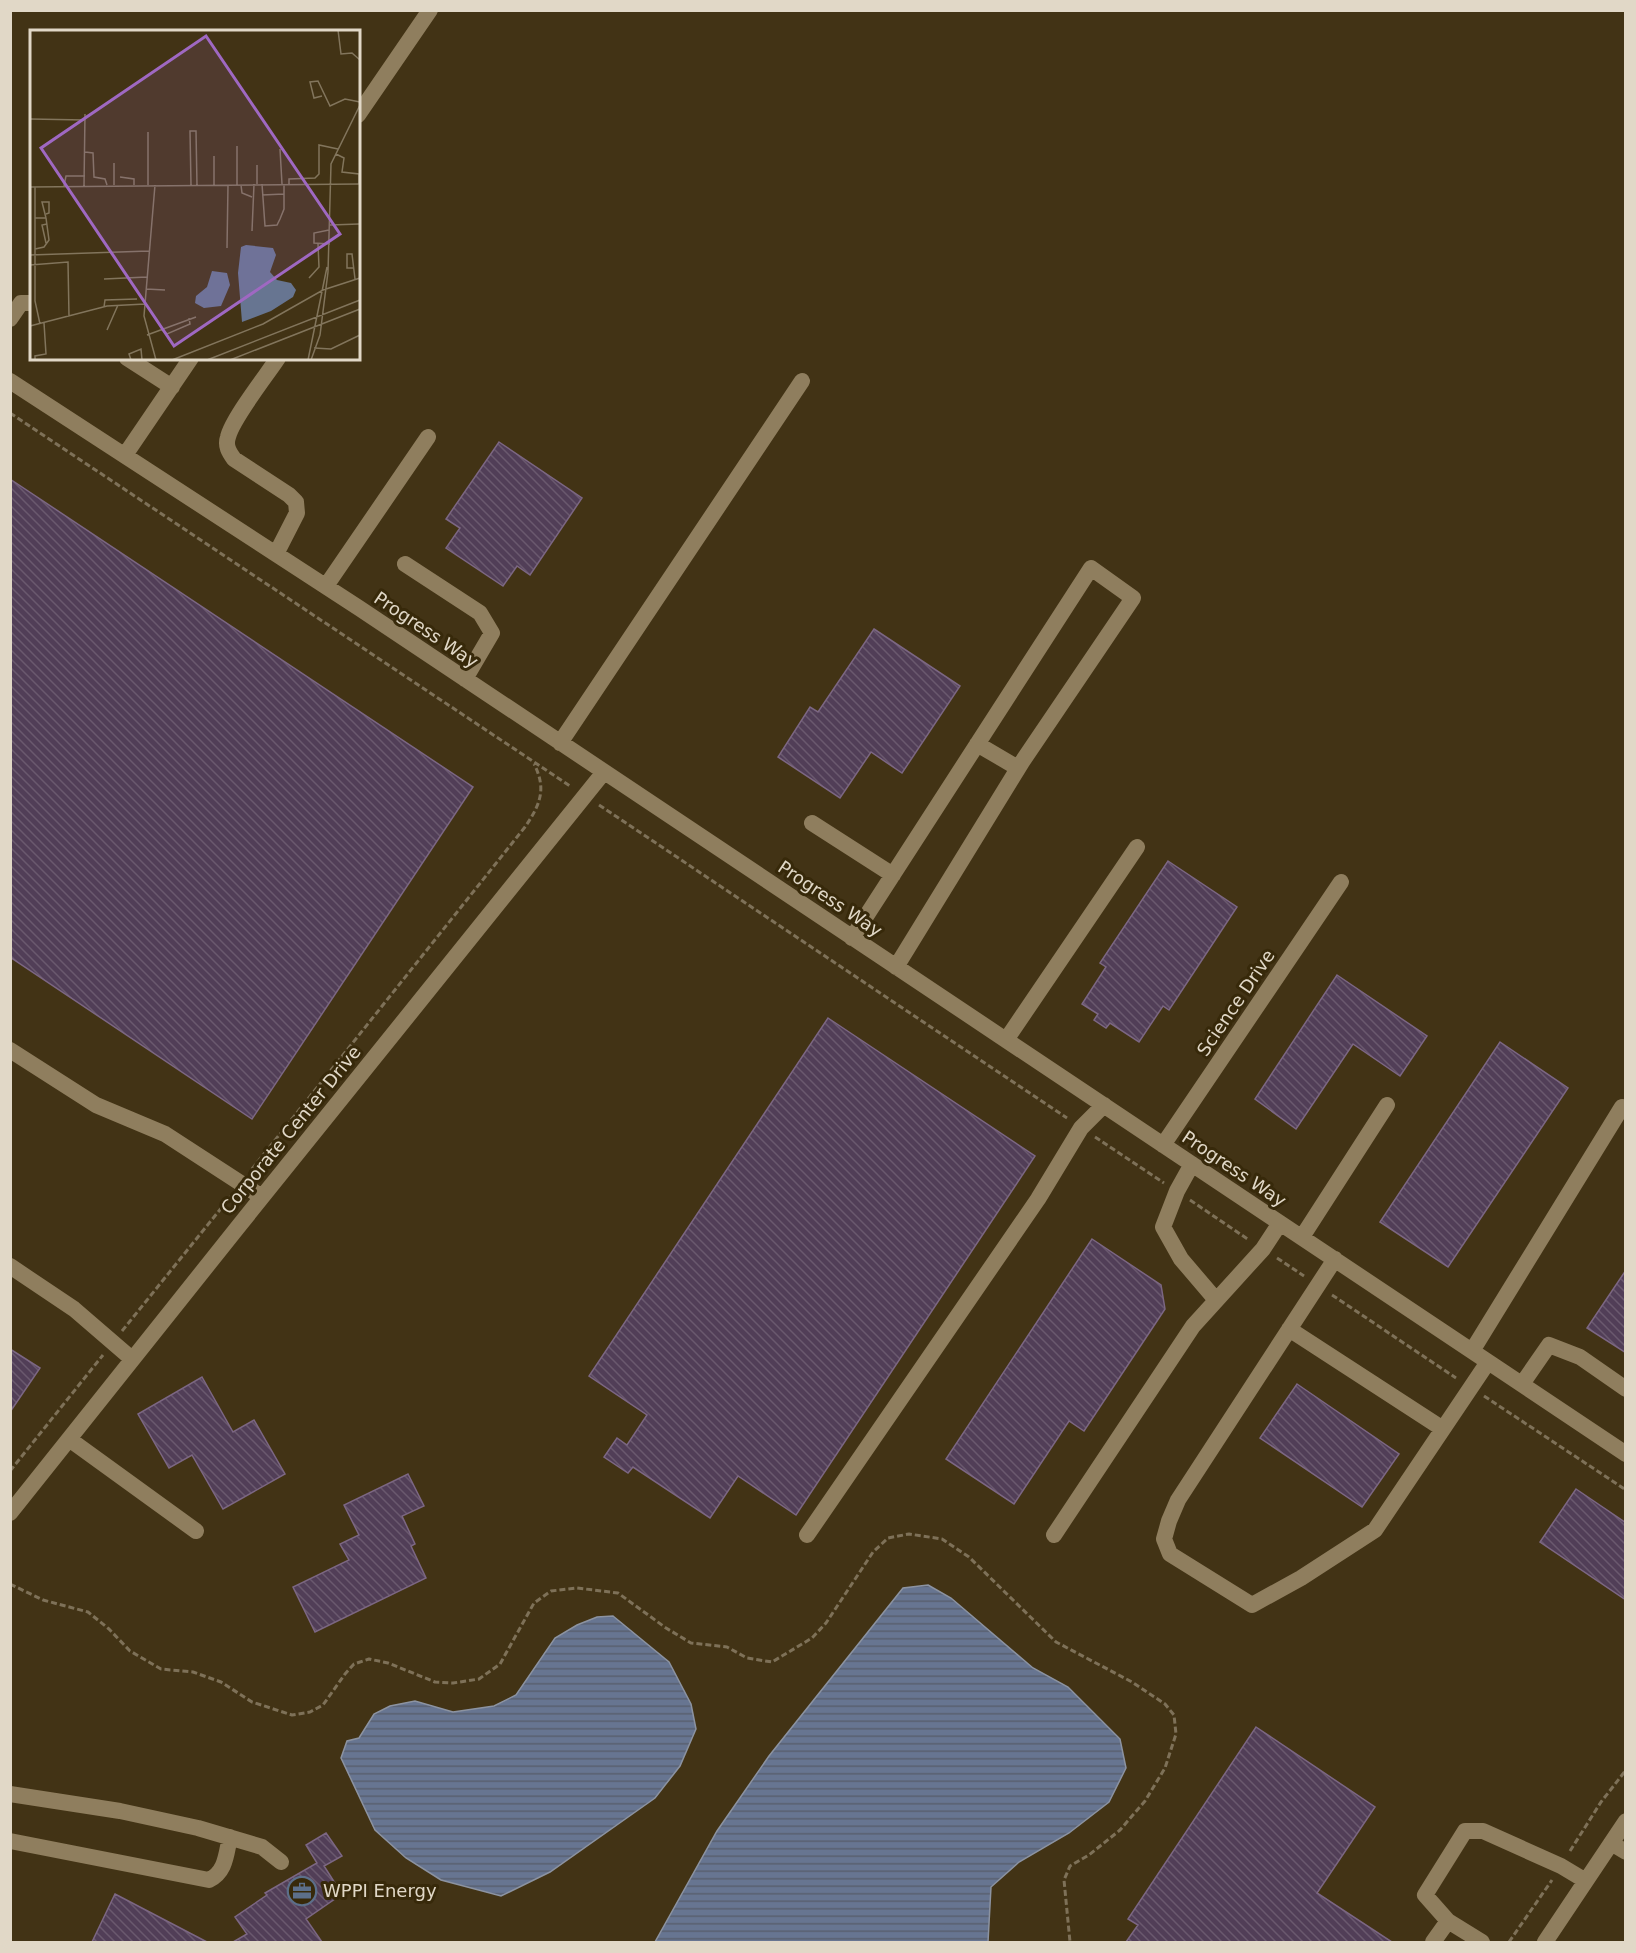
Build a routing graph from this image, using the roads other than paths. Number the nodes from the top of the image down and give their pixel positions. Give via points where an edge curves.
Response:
1 (430, 10) edge
2 (360, 112) edge
3 (30, 303) edge
4 (10, 319) edge
5 (130, 360) edge
6 (191, 360) edge
7 (277, 360) edge
8 (10, 381) edge
9 (802, 381) dead end
10 (172, 387) junction
11 (428, 437) dead end
12 (125, 455) junction
13 (276, 554) junction
14 (405, 564) dead end
15 (326, 586) junction
16 (465, 679) junction
17 (560, 743) junction
18 (977, 744) junction
19 (1018, 768) junction
20 (604, 772) junction
21 (812, 823) dead end
22 (1137, 847) dead end
23 (893, 875) junction
24 (1341, 882) dead end
25 (852, 938) junction
26 (896, 967) junction
27 (1006, 1040) junction
28 (10, 1050) edge
29 (1387, 1105) dead end
30 (1104, 1106) junction
31 (1622, 1107) dead end
32 (1163, 1145) junction
33 (1192, 1164) junction
34 (262, 1197) junction
35 (1280, 1223) junction
36 (1302, 1237) junction
37 (1335, 1259) junction
38 (10, 1266) edge
39 (1216, 1300) junction
40 (1289, 1329) junction
41 (1472, 1351) junction
42 (132, 1359) junction
43 (1488, 1362) junction
44 (1522, 1384) junction
45 (1626, 1389) edge
46 (1443, 1429) junction
47 (69, 1439) junction
48 (1626, 1454) edge
49 (10, 1513) edge
50 (196, 1531) dead end
51 (807, 1535) dead end
52 (1054, 1535) dead end
53 (10, 1794) edge
54 (1626, 1821) edge
55 (230, 1837) junction
56 (10, 1841) edge
57 (1611, 1843) junction
58 (1626, 1852) edge
59 (281, 1862) dead end
60 (1586, 1881) junction
61 (1448, 1921) junction
62 (1433, 1942) edge
63 (1482, 1942) edge
64 (1545, 1942) edge

1 - 2 street
3 - 4 street via 21,303
5 - 10 street
6 - 10 street
7 - 13 street via 227,438 228,451 234,459 296,502 297,513
8 - 12 street, Progress Way
9 - 17 street
10 - 12 street
11 - 15 street
12 - 13 street, Progress Way
13 - 15 street, Progress Way
14 - 16 street via 480,614 492,633
15 - 16 street, Progress Way
16 - 17 street, Progress Way
17 - 20 street, Progress Way
18 - 19 street
18 - 19 street via 1091,568 1133,598
18 - 23 street
19 - 26 street
20 - 25 street, Progress Way
20 - 34 street, Corporate Center Drive
21 - 23 street
22 - 27 street
23 - 25 street
24 - 32 street, Science Drive
25 - 26 street, Progress Way
26 - 27 street, Progress Way
27 - 30 street, Progress Way
28 - 34 street via 96,1105 165,1134
29 - 36 street
30 - 32 street, Progress Way
30 - 51 street via 1081,1128 1038,1199
31 - 41 street
32 - 33 street, Progress Way
33 - 35 street, Progress Way
33 - 39 street via 1163,1227 1181,1259
34 - 42 street, Corporate Center Drive
35 - 36 street, Progress Way
35 - 39 street via 1263,1249
36 - 37 street, Progress Way
37 - 40 street
37 - 41 street, Progress Way
38 - 42 street via 74,1309
39 - 52 street via 1167,1362
40 - 46 street
40 - 46 street via 1178,1500 1164,1539 1170,1554 1252,1605 1375,1530
41 - 43 street, Progress Way
42 - 47 street, Corporate Center Drive
43 - 44 street, Progress Way
43 - 46 street
44 - 45 street via 1549,1345 1580,1357
44 - 48 street, Progress Way
47 - 49 street, Corporate Center Drive
47 - 50 street
53 - 55 street via 120,1811
54 - 57 street
55 - 56 street via 218,1876 209,1880
55 - 59 street via 262,1847
57 - 58 street
57 - 60 street
60 - 61 street via 1483,1831 1465,1831 1425,1895
60 - 64 street
61 - 62 street
61 - 63 street

